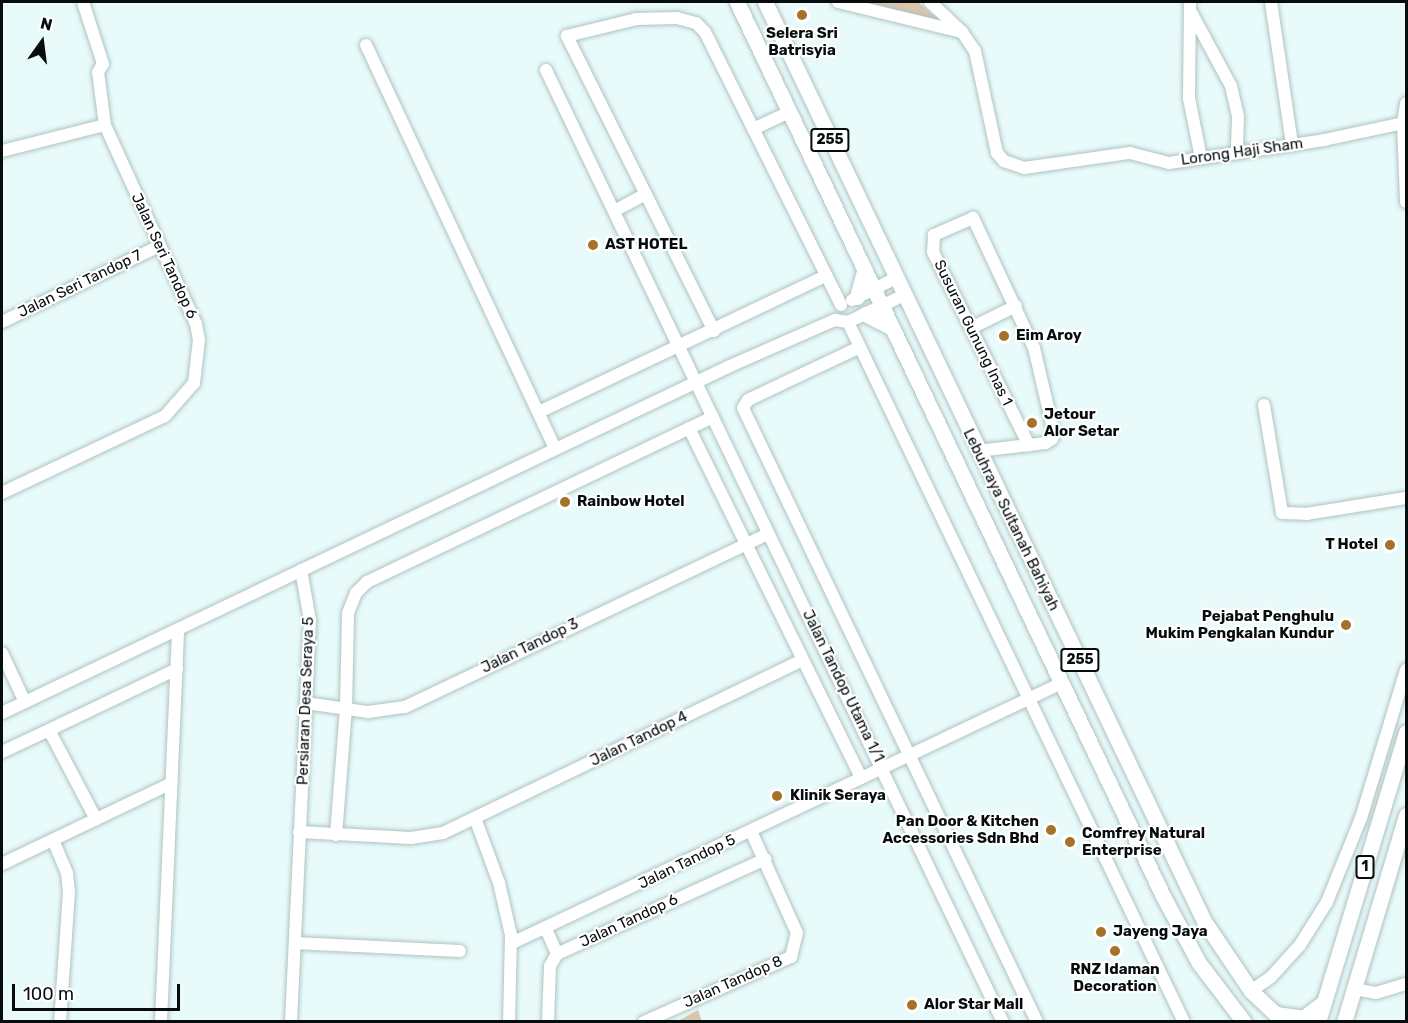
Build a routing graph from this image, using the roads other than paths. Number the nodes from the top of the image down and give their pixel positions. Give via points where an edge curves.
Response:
1 (83, 2) edge
2 (737, 2) edge
3 (765, 2) edge
4 (838, 2) edge
5 (930, 2) edge
6 (1271, 2) edge
7 (1191, 7) edge
8 (962, 32) junction
9 (366, 45) dead end
10 (546, 70) dead end
11 (1407, 103) edge
12 (789, 112) junction
13 (1403, 123) junction
14 (105, 125) junction
15 (753, 129) junction
16 (1292, 145) junction
17 (1237, 150) junction
18 (2, 151) edge
19 (1201, 158) junction
20 (646, 194) junction
21 (1406, 195) edge
22 (1407, 202) edge
23 (614, 211) junction
24 (159, 246) junction
25 (864, 271) junction
26 (826, 276) junction
27 (896, 278) junction
28 (872, 289) junction
29 (904, 295) junction
30 (857, 297) junction
31 (841, 305) junction
32 (1016, 306) junction
33 (882, 307) junction
34 (865, 314) junction
35 (835, 320) junction
36 (2, 322) edge
37 (848, 322) junction
38 (971, 328) junction
39 (714, 331) junction
40 (894, 331) junction
41 (860, 347) junction
42 (680, 348) junction
43 (697, 383) junction
44 (1264, 405) dead end
45 (539, 412) junction
46 (713, 417) junction
47 (689, 428) junction
48 (1029, 445) junction
49 (555, 448) junction
50 (977, 451) junction
51 (2, 494) edge
52 (1407, 498) edge
53 (768, 534) junction
54 (746, 544) junction
55 (301, 570) junction
56 (178, 630) junction
57 (3, 659) edge
58 (803, 660) junction
59 (177, 669) junction
60 (1407, 670) edge
61 (1062, 683) junction
62 (1028, 698) junction
63 (25, 702) junction
64 (306, 703) junction
65 (346, 709) junction
66 (2, 713) edge
67 (49, 730) junction
68 (1407, 732) edge
69 (2, 752) edge
70 (909, 754) junction
71 (883, 767) junction
72 (861, 778) junction
73 (172, 783) junction
74 (1407, 816) edge
75 (475, 818) junction
76 (96, 819) junction
77 (751, 831) junction
78 (300, 832) junction
79 (336, 835) junction
80 (53, 840) junction
81 (765, 859) junction
82 (2, 864) edge
83 (546, 929) junction
84 (295, 943) junction
85 (512, 943) junction
86 (460, 951) dead end
87 (557, 954) junction
88 (1407, 984) edge
89 (1354, 989) junction
90 (1251, 991) junction
91 (1324, 1002) junction
92 (1279, 1017) edge
93 (60, 1022) edge
94 (161, 1022) edge
95 (291, 1022) edge
96 (509, 1022) edge
97 (548, 1022) edge
98 (644, 1022) edge
99 (1004, 1022) edge
100 (1037, 1022) edge
101 (1184, 1022) edge
102 (1244, 1022) edge
103 (1318, 1022) edge
104 (1344, 1022) edge

1 - 14 street, Jalan Seri Tandop 6 via 103,64 98,72
2 - 12 main road, Lebuhraya Sultanah Bahiyah / 255
3 - 27 main road, Lebuhraya Sultanah Bahiyah / 255
4 - 8 street
5 - 8 street, Lorong Haji Sham
6 - 16 street
7 - 17 street via 1231,86 1238,117
7 - 19 street via 1189,98
8 - 19 street, Lorong Haji Sham via 975,51 997,153 1004,161 1040,168 1130,153 1163,162
9 - 45 street
10 - 23 street, Jalan Tandop Utama 1/1
11 - 13 street
12 - 15 street
12 - 25 main road, Lebuhraya Sultanah Bahiyah / 255
13 - 16 street, Lorong Haji Sham
13 - 21 street
14 - 18 street
14 - 24 street, Jalan Seri Tandop 6
15 - 20 street via 705,32 696,23 676,18 636,19 567,36
15 - 26 street
16 - 17 street, Lorong Haji Sham
17 - 19 street, Lorong Haji Sham
20 - 23 street
20 - 39 street
21 - 22 street
23 - 42 street, Jalan Tandop Utama 1/1
24 - 36 street, Jalan Seri Tandop 7
24 - 51 street, Jalan Seri Tandop 6 via 200,340 189,393 165,416 143,429
25 - 28 main road, Lebuhraya Sultanah Bahiyah / 255
25 - 30 main road
26 - 31 street
26 - 39 street
27 - 28 street
27 - 29 main road, Lebuhraya Sultanah Bahiyah / 255
28 - 30 street
28 - 33 main road, Lebuhraya Sultanah Bahiyah / 255
29 - 33 street
29 - 50 main road, Lebuhraya Sultanah Bahiyah / 255
30 - 31 street
31 - 35 street
32 - 38 street
32 - 38 street, Susuran Gunung Inas 1 via 973,218 934,235 933,252
32 - 48 street, Susuran Gunung Inas 1 via 1034,348 1054,432 1049,442
33 - 34 street
33 - 40 main road, Lebuhraya Sultanah Bahiyah / 255
34 - 37 street
34 - 40 main road via 885,321
35 - 37 street
35 - 43 street
37 - 41 street
38 - 48 street, Susuran Gunung Inas 1
39 - 42 street
40 - 61 main road, Lebuhraya Sultanah Bahiyah / 255
41 - 62 street
41 - 70 street via 750,399 743,408
42 - 43 street, Jalan Tandop Utama 1/1
42 - 45 street
43 - 46 street, Jalan Tandop Utama 1/1
43 - 49 street
44 - 52 street via 1282,513 1306,514
45 - 49 street
46 - 47 street
46 - 53 street, Jalan Tandop Utama 1/1
47 - 54 street
47 - 65 street via 367,582 350,601 348,613
48 - 50 street
49 - 55 street
50 - 90 main road, Lebuhraya Sultanah Bahiyah / 255 via 1204,921
53 - 54 street, Jalan Tandop 3
53 - 71 street, Jalan Tandop Utama 1/1
54 - 58 street
54 - 65 street, Jalan Tandop 3 via 405,707 386,711
55 - 56 street
55 - 64 street, Persiaran Desa Seraya 5 via 310,620
56 - 59 street
56 - 63 street
57 - 63 street
58 - 72 street
58 - 75 street, Jalan Tandop 4
59 - 67 street
59 - 73 street
60 - 90 street via 1361,818 1327,902 1300,945 1271,977
61 - 62 street, Jalan Tandop 5
61 - 102 main road, Lebuhraya Sultanah Bahiyah / 255 via 1168,906 1203,970
62 - 70 street, Jalan Tandop 5
62 - 101 street
63 - 66 street
64 - 65 street, Jalan Tandop 3
64 - 78 street, Persiaran Desa Seraya 5
65 - 79 street
67 - 69 street
67 - 76 street
68 - 91 main road, 1
70 - 71 street, Jalan Tandop 5
70 - 100 street
71 - 72 street, Jalan Tandop 5
71 - 99 street, Jalan Tandop Utama 1/1
72 - 77 street, Jalan Tandop 5
73 - 76 street
73 - 94 street
74 - 89 main road, 1
75 - 79 street, Jalan Tandop 4 via 428,837
75 - 85 street via 502,891
76 - 80 street
77 - 81 street
77 - 83 street, Jalan Tandop 5
78 - 79 street, Jalan Tandop 4
78 - 84 street, Persiaran Desa Seraya 5
80 - 82 street
80 - 93 street via 67,873 69,891
81 - 87 street, Jalan Tandop 6
81 - 98 street, Jalan Tandop 8 via 797,933 791,957
83 - 85 street, Jalan Tandop 5
83 - 87 street
84 - 86 street
84 - 95 street, Persiaran Desa Seraya 5
85 - 96 street
87 - 97 street via 550,966
88 - 89 street via 1376,993
89 - 104 main road, 1
90 - 92 main road, Lebuhraya Sultanah Bahiyah / 255
91 - 92 main road via 1303,1018
91 - 103 main road, 1

